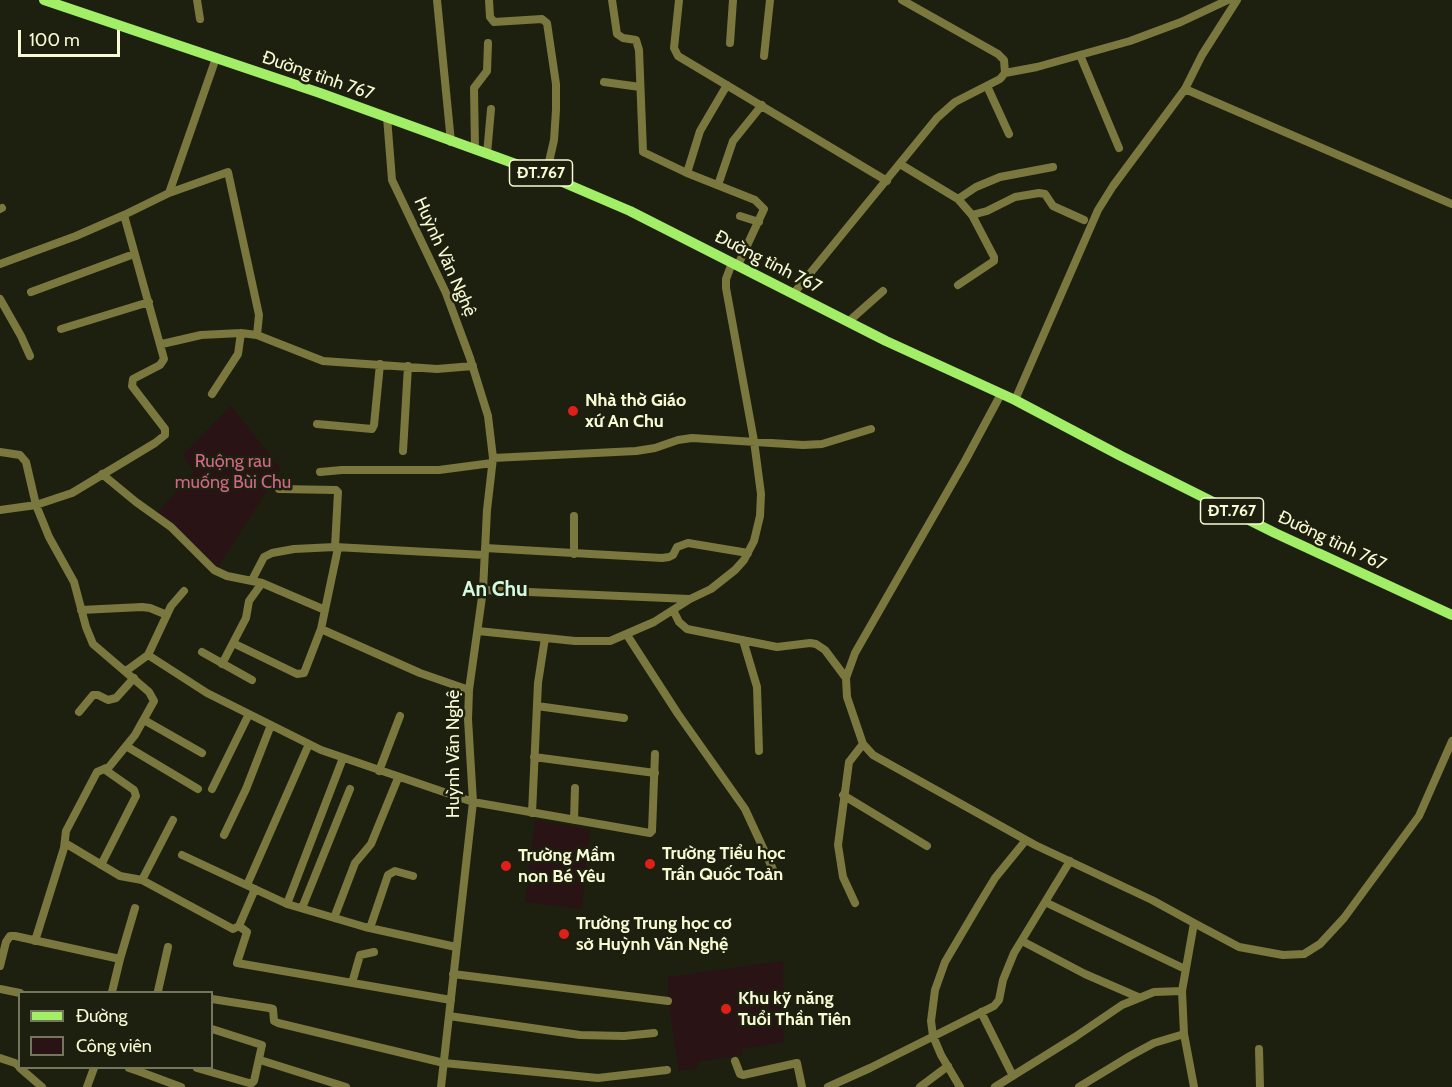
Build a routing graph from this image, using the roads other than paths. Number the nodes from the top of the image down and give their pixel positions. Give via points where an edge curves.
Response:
1 (44, 0) edge
2 (197, 0) edge
3 (437, 0) edge
4 (489, 0) edge
5 (612, 0) edge
6 (679, 0) edge
7 (734, 0) edge
8 (770, 0) edge
9 (902, 0) edge
10 (1228, 0) edge
11 (1237, 0) edge
12 (200, 19) dead end
13 (488, 43) dead end
14 (730, 43) dead end
15 (1080, 55) junction
16 (764, 56) dead end
17 (216, 58) junction
18 (1005, 73) junction
19 (604, 82) dead end
20 (727, 85) junction
21 (987, 86) junction
22 (640, 87) junction
23 (1185, 89) junction
24 (762, 105) junction
25 (491, 109) dead end
26 (387, 117) junction
27 (1009, 134) dead end
28 (451, 142) junction
29 (1119, 148) dead end
30 (475, 149) junction
31 (487, 154) junction
32 (900, 164) junction
33 (1053, 167) dead end
34 (687, 173) junction
35 (546, 175) junction
36 (887, 180) junction
37 (718, 185) junction
38 (169, 193) junction
39 (958, 200) junction
40 (1452, 204) edge
41 (124, 215) junction
42 (972, 215) junction
43 (740, 216) dead end
44 (1084, 220) dead end
45 (759, 222) junction
46 (134, 254) junction
47 (0, 264) edge
48 (735, 264) junction
49 (958, 285) dead end
50 (883, 291) dead end
51 (31, 292) dead end
52 (794, 293) junction
53 (0, 299) edge
54 (149, 302) junction
55 (848, 322) junction
56 (61, 329) dead end
57 (241, 333) junction
58 (257, 335) junction
59 (162, 344) junction
60 (30, 356) dead end
61 (380, 364) junction
62 (408, 366) junction
63 (473, 366) junction
64 (212, 394) dead end
65 (1001, 394) junction
66 (1015, 400) junction
67 (317, 424) dead end
68 (871, 429) dead end
69 (754, 441) junction
70 (0, 452) edge
71 (403, 452) dead end
72 (492, 460) junction
73 (320, 472) dead end
74 (102, 474) junction
75 (279, 489) dead end
76 (36, 505) junction
77 (0, 510) edge
78 (574, 516) dead end
79 (336, 547) junction
80 (484, 551) junction
81 (574, 554) junction
82 (748, 554) junction
83 (257, 582) junction
84 (483, 590) junction
85 (184, 591) dead end
86 (690, 598) junction
87 (81, 610) junction
88 (325, 610) junction
89 (673, 610) junction
90 (167, 615) junction
91 (1452, 615) edge
92 (321, 629) junction
93 (478, 632) junction
94 (627, 635) junction
95 (545, 638) junction
96 (743, 640) junction
97 (233, 643) junction
98 (202, 652) dead end
99 (148, 655) junction
100 (222, 664) junction
101 (126, 671) junction
102 (134, 678) junction
103 (846, 678) junction
104 (252, 680) dead end
105 (469, 690) junction
106 (537, 706) junction
107 (79, 712) dead end
108 (249, 714) junction
109 (400, 716) dead end
110 (624, 718) dead end
111 (144, 720) junction
112 (271, 725) junction
113 (1452, 741) edge
114 (309, 744) junction
115 (863, 744) junction
116 (126, 746) junction
117 (759, 751) dead end
118 (202, 753) dead end
119 (654, 754) dead end
120 (534, 757) junction
121 (343, 758) junction
122 (104, 769) junction
123 (379, 771) junction
124 (655, 773) junction
125 (398, 777) junction
126 (575, 788) dead end
127 (198, 789) dead end
128 (212, 789) dead end
129 (350, 789) dead end
130 (843, 795) junction
131 (473, 802) junction
132 (532, 813) junction
133 (173, 820) dead end
134 (573, 820) junction
135 (224, 835) dead end
136 (1026, 840) junction
137 (65, 843) junction
138 (927, 846) dead end
139 (182, 855) dead end
140 (1070, 861) junction
141 (102, 865) junction
142 (413, 876) dead end
143 (776, 876) dead end
144 (142, 880) junction
145 (251, 887) junction
146 (1045, 902) junction
147 (855, 903) dead end
148 (287, 904) junction
149 (135, 908) dead end
150 (302, 908) junction
151 (334, 918) junction
152 (1194, 923) junction
153 (239, 927) junction
154 (370, 928) junction
155 (36, 941) junction
156 (1022, 941) junction
157 (168, 947) dead end
158 (456, 947) junction
159 (374, 952) dead end
160 (2, 953) edge
161 (120, 959) junction
162 (0, 966) edge
163 (1185, 969) junction
164 (453, 974) junction
165 (352, 983) junction
166 (0, 989) edge
167 (112, 991) edge
168 (158, 991) edge
169 (1182, 991) junction
170 (18, 993) edge
171 (1138, 997) junction
172 (213, 999) edge
173 (451, 1000) junction
174 (668, 1001) dead end
175 (981, 1012) junction
176 (449, 1016) junction
177 (213, 1029) edge
178 (654, 1033) dead end
179 (1184, 1034) junction
180 (933, 1036) junction
181 (1259, 1049) dead end
182 (0, 1058) edge
183 (260, 1060) junction
184 (735, 1061) dead end
185 (444, 1063) junction
186 (18, 1065) edge
187 (948, 1066) junction
188 (22, 1069) edge
189 (94, 1069) edge
190 (135, 1069) edge
191 (201, 1069) edge
192 (667, 1070) dead end
193 (1013, 1076) junction
194 (848, 1083) edge
195 (42, 1087) edge
196 (87, 1087) edge
197 (182, 1087) edge
198 (346, 1087) edge
199 (441, 1087) edge
200 (802, 1087) edge
201 (828, 1087) edge
202 (920, 1087) edge
203 (960, 1087) edge
204 (995, 1087) edge
205 (1079, 1087) edge
206 (1194, 1087) edge
207 (1260, 1087) edge

1 - 17 main road, Đường tỉnh 767 / ĐT.767
2 - 12 street
3 - 28 street
4 - 35 street via 494,22 547,23 556,110
5 - 22 street via 617,34 636,40 638,45
6 - 20 street via 676,52 684,61
7 - 14 street
8 - 16 street
9 - 18 street via 998,54 1004,60
10 - 15 street via 1181,22
11 - 23 street
13 - 30 street via 487,71 474,88
15 - 18 street
15 - 29 street
17 - 26 main road, Đường tỉnh 767 / ĐT.767
17 - 38 street
18 - 21 street
19 - 22 street
20 - 24 street
20 - 34 street via 700,131
21 - 27 street
21 - 32 street via 955,102 937,118
22 - 34 street via 643,152
23 - 40 street
23 - 66 street via 1098,210
24 - 36 street
24 - 37 street via 733,141
25 - 31 street
26 - 28 main road, Đường tỉnh 767 / ĐT.767
26 - 63 street, Huỳnh Văn Nghệ via 392,180 446,293
28 - 30 main road, Đường tỉnh 767 / ĐT.767
30 - 31 main road, Đường tỉnh 767 / ĐT.767
31 - 35 main road, Đường tỉnh 767 / ĐT.767
32 - 36 street
32 - 39 street
33 - 39 street via 1000,177
34 - 37 street
35 - 48 main road, Đường tỉnh 767 / ĐT.767 via 630,211
36 - 52 street
37 - 45 street via 761,205
38 - 41 street
38 - 58 street via 229,173 258,315
39 - 42 street
41 - 46 street
41 - 47 street
42 - 44 street via 1018,196 1045,194 1053,207
42 - 49 street via 995,259
43 - 45 street
45 - 48 street
46 - 51 street
46 - 54 street
48 - 52 main road, Đường tỉnh 767 / ĐT.767
48 - 69 street via 726,279 726,288
50 - 55 street
52 - 55 main road, Đường tỉnh 767 / ĐT.767
53 - 60 street
54 - 56 street
54 - 59 street
55 - 65 main road, Đường tỉnh 767 / ĐT.767
57 - 58 street
57 - 59 street via 201,335
57 - 64 street via 238,354
58 - 61 street via 322,361
59 - 74 street via 163,362 132,383 165,429 165,435
61 - 62 street
61 - 67 street via 372,429
62 - 63 street
62 - 71 street
63 - 72 street, Huỳnh Văn Nghệ via 488,416
65 - 66 main road, Đường tỉnh 767 / ĐT.767
65 - 103 street via 860,644
66 - 91 main road, Đường tỉnh 767 / ĐT.767 via 1265,528
68 - 69 street via 822,444
69 - 72 street via 692,438 636,451
69 - 82 street via 760,516
70 - 76 street via 20,455 26,462
72 - 73 street via 439,470
72 - 80 street, Huỳnh Văn Nghệ
74 - 76 street via 72,493
74 - 83 street via 171,527 214,570
75 - 79 street via 338,492
76 - 77 street
76 - 87 street via 74,582
78 - 81 street
79 - 80 street
79 - 83 street via 294,549 264,557
79 - 88 street
80 - 81 street
80 - 84 street, Huỳnh Văn Nghệ
81 - 82 street via 669,557 677,547 688,543
82 - 86 street via 711,589
83 - 88 street
83 - 97 street
84 - 86 street
84 - 93 street, Huỳnh Văn Nghệ
85 - 90 street
86 - 89 street
87 - 90 street via 142,607
87 - 101 street via 93,644
88 - 92 street
89 - 94 street
89 - 96 street via 687,629
90 - 99 street
92 - 97 street via 301,675
92 - 105 street
93 - 95 street
93 - 105 street, Huỳnh Văn Nghệ
94 - 95 street via 605,642
94 - 143 street via 745,809
95 - 106 street
96 - 103 street via 777,647 816,645 825,650
96 - 117 street via 757,687
97 - 100 street
98 - 100 street
99 - 101 street
99 - 108 street via 207,693
100 - 104 street
101 - 102 street
102 - 107 street via 116,698 108,700 93,695
102 - 111 street via 153,697
103 - 115 street
105 - 131 street, Huỳnh Văn Nghệ
106 - 110 street
106 - 120 street
108 - 112 street
108 - 128 street
109 - 123 street
111 - 116 street
111 - 118 street
112 - 114 street
112 - 135 street
113 - 152 street via 1419,816 1344,918 1320,944 1301,955 1283,955 1239,947
114 - 121 street
114 - 145 street
115 - 130 street via 849,762
115 - 136 street via 873,755
116 - 122 street
116 - 127 street
119 - 124 street
120 - 124 street
120 - 132 street
121 - 123 street
121 - 148 street
122 - 137 street via 97,772 66,831
122 - 141 street via 134,790 136,796
123 - 125 street
124 - 134 street via 650,833
125 - 131 street
125 - 151 street via 371,844 355,864
126 - 134 street
129 - 150 street
130 - 138 street
130 - 147 street via 838,849 843,877
131 - 132 street
131 - 158 street, Huỳnh Văn Nghệ
132 - 134 street
133 - 144 street
136 - 140 street
136 - 180 street via 995,878 945,962 932,1004
137 - 141 street
137 - 155 street
139 - 145 street
140 - 146 street
140 - 152 street
141 - 144 street via 120,876
142 - 154 street via 395,871 388,875
144 - 153 street via 228,928
145 - 148 street
145 - 153 street
146 - 156 street
146 - 163 street
148 - 150 street
149 - 161 street
150 - 151 street
151 - 154 street
152 - 163 street
153 - 165 street via 247,932 237,963
154 - 158 street
155 - 160 street via 10,936
155 - 161 street
156 - 171 street
156 - 175 street via 1003,980 998,1003
157 - 168 street
158 - 164 street, Huỳnh Văn Nghệ
159 - 165 street via 360,955
160 - 162 street
161 - 167 street
163 - 169 street
164 - 173 street, Huỳnh Văn Nghệ
164 - 174 street
165 - 173 street
166 - 170 street
169 - 171 street via 1165,990
169 - 179 street
171 - 193 street
172 - 185 street via 273,1009 274,1021 278,1023
173 - 176 street, Huỳnh Văn Nghệ
175 - 180 street
175 - 193 street
176 - 178 street via 580,1035
176 - 185 street, Huỳnh Văn Nghệ
177 - 183 street via 261,1044
179 - 205 street via 1154,1043
179 - 206 street
180 - 187 street
180 - 194 street
181 - 207 street
182 - 186 street
183 - 191 street via 252,1083
183 - 198 street
184 - 200 street via 743,1075 797,1062
185 - 192 street via 598,1078
185 - 199 street, Huỳnh Văn Nghệ
187 - 202 street
187 - 203 street
188 - 195 street
189 - 196 street
190 - 197 street
193 - 204 street
194 - 201 street

